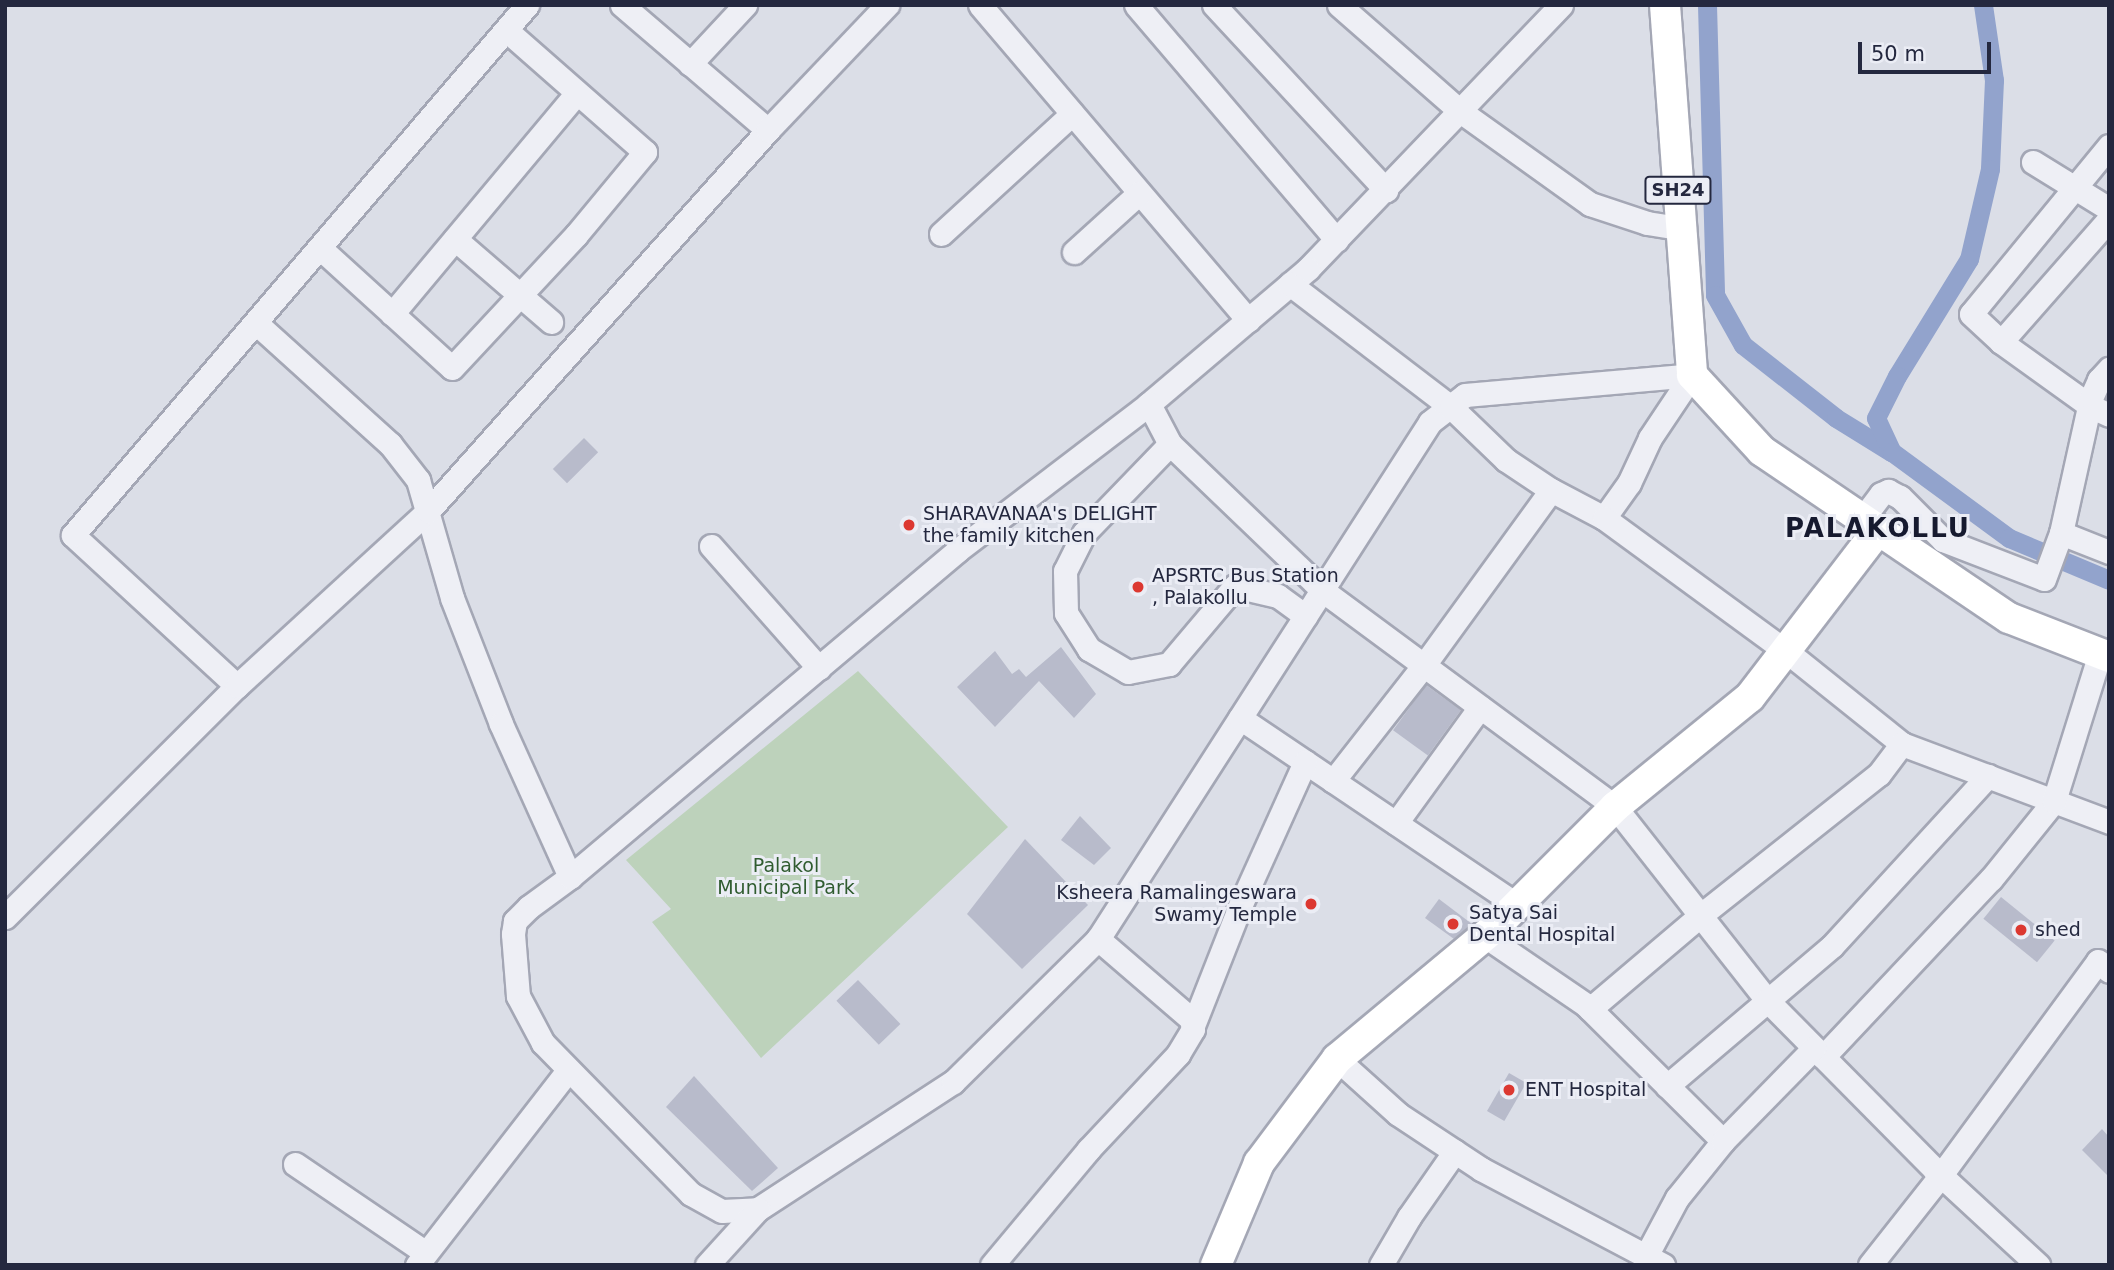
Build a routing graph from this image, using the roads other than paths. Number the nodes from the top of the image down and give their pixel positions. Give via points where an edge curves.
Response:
1 (527, 5) edge
2 (622, 5) edge
3 (745, 5) edge
4 (887, 5) edge
5 (980, 5) edge
6 (1136, 5) edge
7 (1214, 5) edge
8 (1339, 5) edge
9 (1561, 5) edge
10 (1665, 5) edge
11 (506, 30) junction
12 (690, 64) junction
13 (577, 93) junction
14 (1460, 111) junction
15 (1072, 114) junction
16 (768, 130) junction
17 (2109, 146) edge
18 (2033, 162) dead end
19 (2074, 188) junction
20 (1386, 190) junction
21 (1139, 193) junction
22 (2109, 209) edge
23 (2109, 219) edge
24 (1680, 228) junction
25 (941, 234) dead end
26 (455, 239) junction
27 (1337, 240) junction
28 (320, 248) junction
29 (1074, 252) dead end
30 (1290, 284) junction
31 (521, 295) junction
32 (392, 314) junction
33 (1248, 320) junction
34 (551, 322) dead end
35 (256, 323) junction
36 (2001, 342) junction
37 (2109, 369) edge
38 (1692, 375) junction
39 (1149, 404) junction
40 (1451, 407) junction
41 (2099, 410) edge
42 (1170, 444) junction
43 (1550, 490) junction
44 (428, 511) junction
45 (1604, 518) junction
46 (1870, 524) junction
47 (2061, 533) junction
48 (711, 546) dead end
49 (2109, 552) edge
50 (1322, 590) junction
51 (1306, 616) junction
52 (1786, 651) junction
53 (2104, 655) edge
54 (1424, 665) junction
55 (819, 668) junction
56 (237, 686) junction
57 (1480, 707) junction
58 (1240, 718) junction
59 (1902, 744) junction
60 (1305, 761) junction
61 (1988, 776) junction
62 (1333, 781) junction
63 (2054, 801) junction
64 (1615, 807) junction
65 (2109, 822) edge
66 (1396, 823) junction
67 (570, 877) junction
68 (1517, 905) junction
69 (1701, 915) junction
70 (5, 917) edge
71 (1485, 936) junction
72 (1098, 939) junction
73 (2109, 971) edge
74 (1767, 1000) junction
75 (1590, 1009) junction
76 (1194, 1023) junction
77 (1818, 1052) junction
78 (1337, 1059) junction
79 (568, 1070) junction
80 (1667, 1086) junction
81 (1723, 1141) junction
82 (1455, 1151) junction
83 (295, 1164) dead end
84 (1941, 1175) junction
85 (758, 1209) junction
86 (422, 1259) edge
87 (1655, 1260) edge
88 (707, 1265) edge
89 (992, 1265) edge
90 (1216, 1265) edge
91 (1381, 1265) edge
92 (1870, 1265) edge
93 (2038, 1265) edge

1 - 11 street
2 - 12 street
3 - 12 street
4 - 16 street
5 - 15 street
6 - 27 street
7 - 20 street
8 - 14 street
9 - 14 street
10 - 24 main road, SH24
11 - 13 street
11 - 28 street
12 - 16 street
13 - 26 street
13 - 31 street via 645,152
14 - 20 street
14 - 24 street via 1590,204 1647,223
15 - 21 street
15 - 25 street
16 - 44 street
17 - 19 street
18 - 19 street
19 - 22 street
19 - 36 street via 1971,314
20 - 27 street
21 - 29 street
21 - 33 street
23 - 36 street
24 - 38 main road, SH24
26 - 31 street
26 - 32 street
27 - 30 street
28 - 32 street
28 - 35 street
30 - 33 street
30 - 40 street
31 - 32 street via 452,368
31 - 34 street
33 - 39 street
35 - 44 street via 390,444 418,480
35 - 56 street via 74,535
36 - 41 street
37 - 41 street via 2099,380
38 - 40 street via 1465,395
38 - 45 street
38 - 46 main road via 1762,451
39 - 42 street
39 - 55 street via 957,551
40 - 43 street via 1506,460
40 - 50 street via 1430,422
41 - 47 street
42 - 50 street
42 - 51 street via 1084,533 1065,571 1066,613 1089,649 1128,671 1169,664 1235,586 1278,596
43 - 45 street
43 - 54 street
44 - 56 street
44 - 67 street via 452,598 501,724
45 - 52 street
46 - 47 street via 1881,494 1888,491 1900,497 1943,540 2044,579
46 - 52 main road
46 - 53 main road via 2009,618
47 - 49 street
48 - 55 street
50 - 51 street
50 - 54 street
51 - 58 street
52 - 59 street
52 - 64 main road via 1750,697
53 - 63 street
54 - 57 street
54 - 62 street
55 - 67 street
56 - 70 street
57 - 64 street
57 - 66 street
58 - 60 street
58 - 72 street
59 - 61 street
59 - 69 street via 1879,774
60 - 62 street
60 - 76 street
61 - 63 street
61 - 74 street via 1832,946
62 - 66 street
63 - 65 street
63 - 77 street via 1992,879
64 - 68 main road
64 - 69 street
66 - 68 street
67 - 79 street via 529,906 515,922 513,934 518,996 543,1043
68 - 71 main road
69 - 74 street
69 - 75 street
71 - 75 street
71 - 78 main road
72 - 76 street
72 - 85 street via 953,1082
73 - 84 street via 2098,961
74 - 77 street
74 - 80 street
75 - 80 street
76 - 89 street via 1178,1055 1088,1150
77 - 81 street
77 - 84 street
78 - 82 street via 1398,1114
78 - 90 main road via 1259,1163
79 - 85 street via 691,1194 722,1211
79 - 86 street
80 - 81 street
81 - 87 street via 1677,1198
82 - 87 street
82 - 91 street
83 - 86 street
84 - 92 street
84 - 93 street
85 - 88 street

